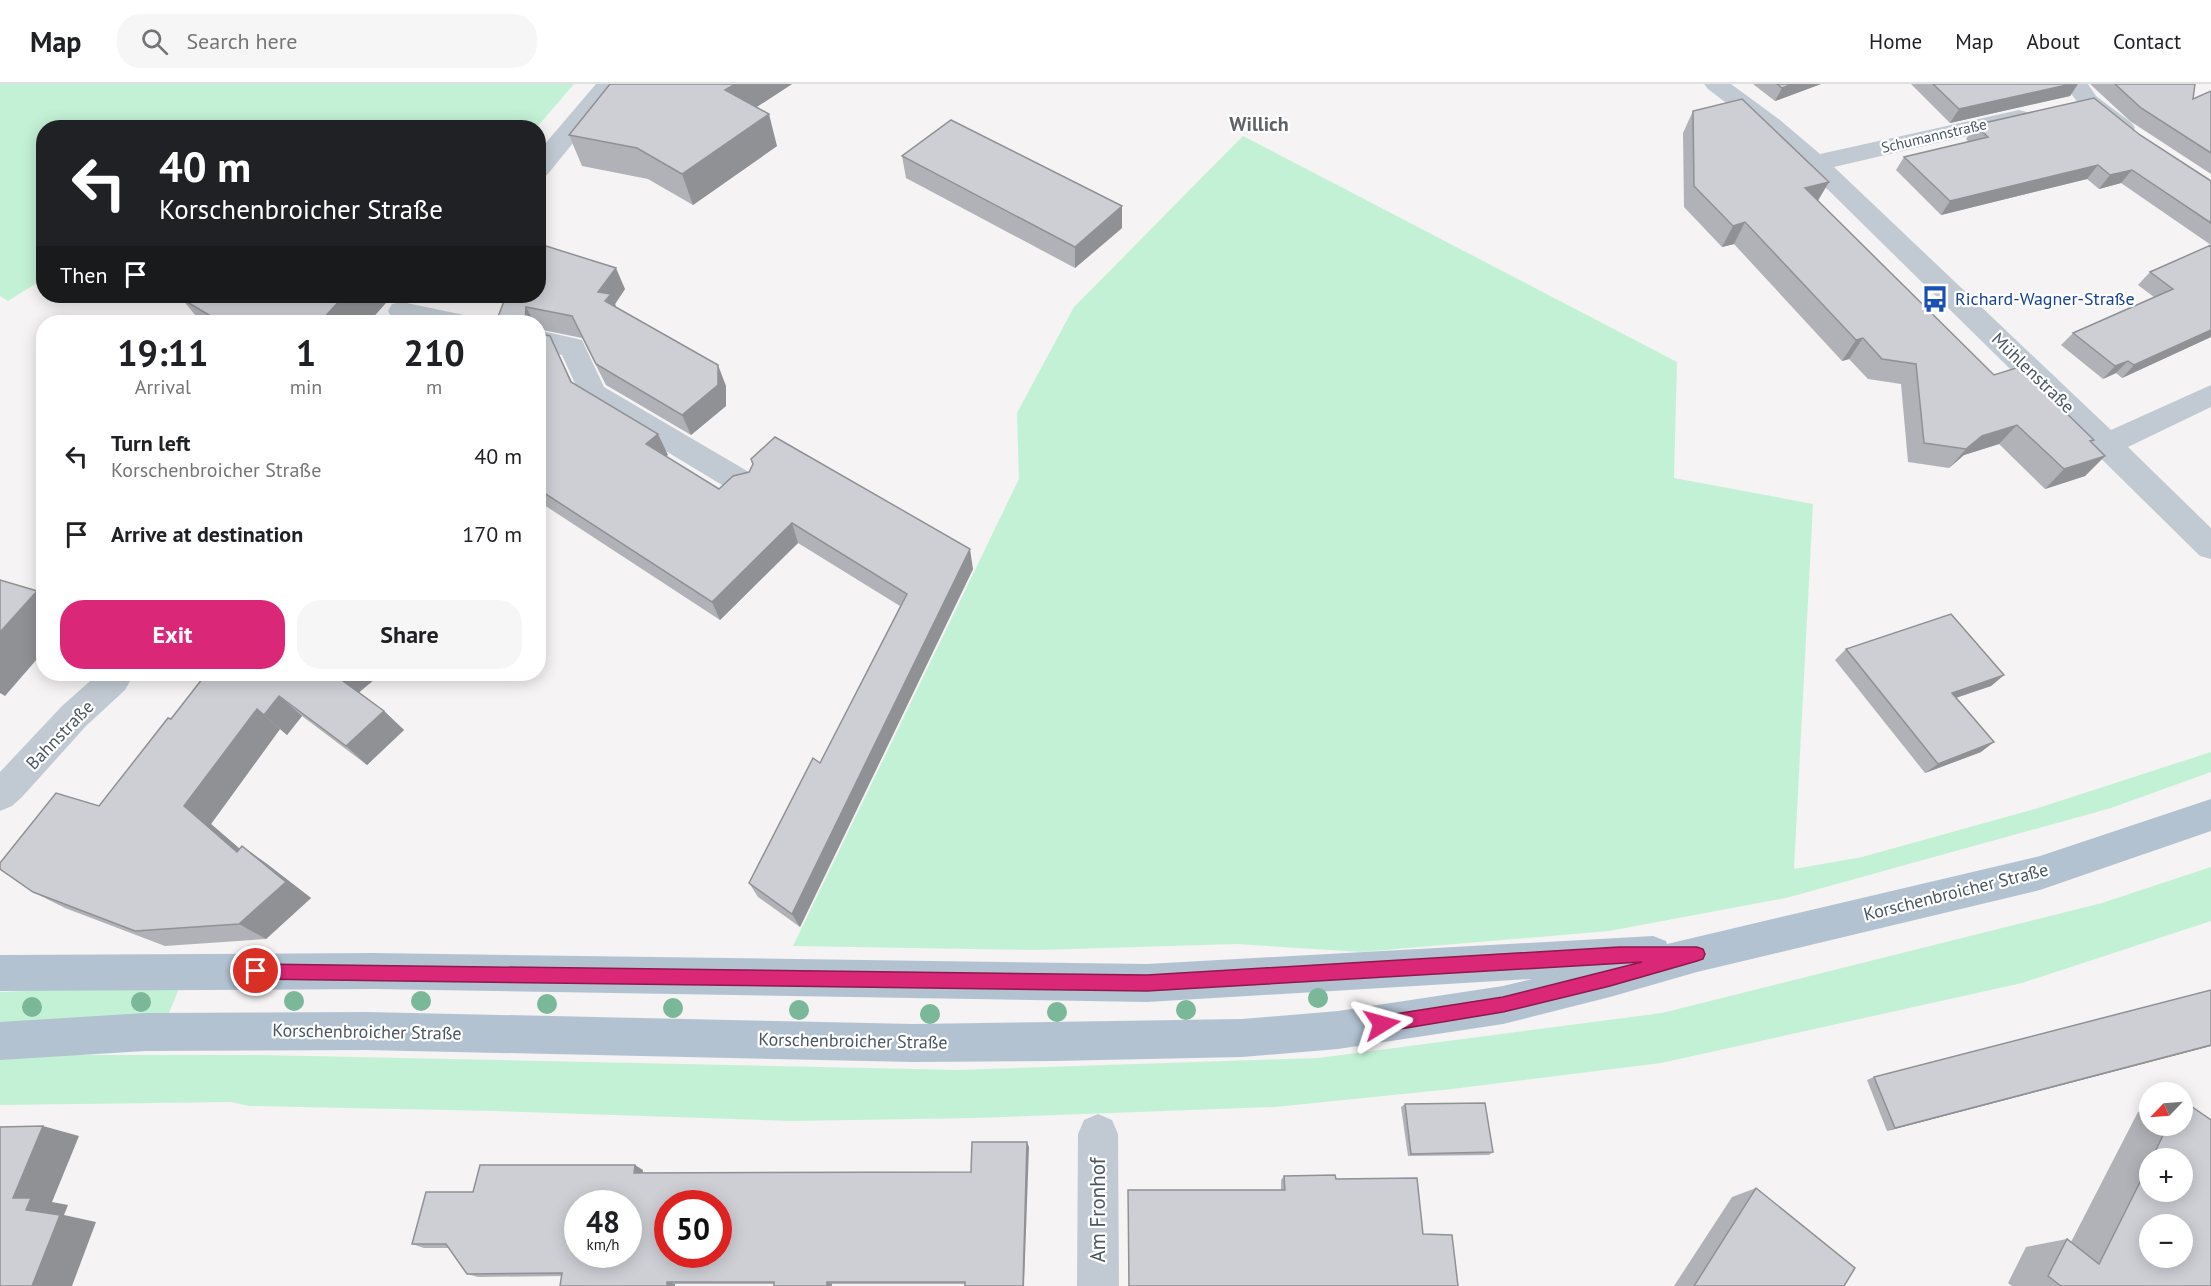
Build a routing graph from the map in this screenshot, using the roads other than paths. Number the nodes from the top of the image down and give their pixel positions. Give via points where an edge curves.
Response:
1 (609, 84) edge
2 (1716, 84) edge
3 (2068, 100) edge
4 (2144, 144) edge
5 (546, 159) edge
6 (1815, 163) junction
7 (546, 342) edge
8 (2211, 395) edge
9 (2108, 444) junction
10 (743, 483) edge
11 (2211, 547) edge
12 (112, 681) edge
13 (0, 795) edge
14 (2211, 815) edge
15 (1697, 954) junction
16 (1, 972) edge
17 (0, 1041) edge
18 (1098, 1134) dead end
19 (1098, 1286) edge

1 - 5 street
2 - 6 street, Mühlenstraße
3 - 4 street
3 - 6 street, Schumannstraße
6 - 9 street, Mühlenstraße
7 - 10 street via 572,347 593,394
8 - 9 street
9 - 11 street, Mühlenstraße
12 - 13 street, Bahnstraße
14 - 15 main road, Korschenbroicher Straße via 2040,873
15 - 16 main road, Korschenbroicher Straße via 1619,955 1147,983 374,971
15 - 17 main road, Korschenbroicher Straße via 1503,1005 1371,1026 1242,1038 915,1043 207,1031
18 - 19 street, Am Fronhof

